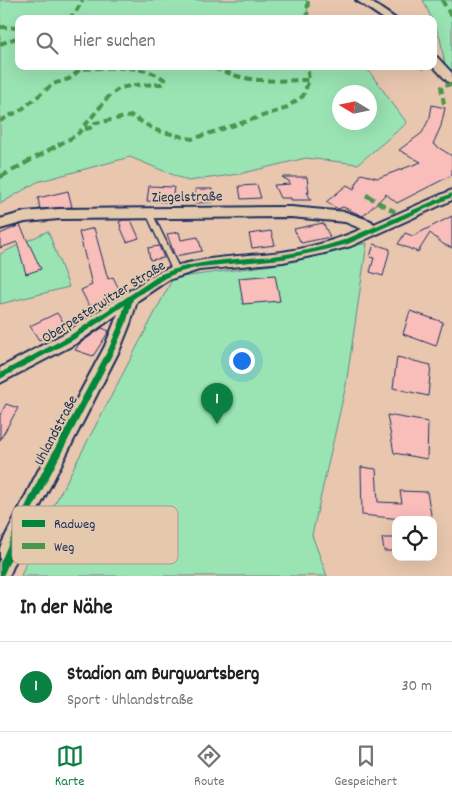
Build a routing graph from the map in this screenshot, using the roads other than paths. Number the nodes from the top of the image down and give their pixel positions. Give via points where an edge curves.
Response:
1 (361, 0) edge
2 (385, 15) edge
3 (437, 63) edge
4 (452, 80) edge
5 (452, 194) edge
6 (149, 213) junction
7 (0, 224) edge
8 (371, 230) junction
9 (176, 270) junction
10 (130, 299) junction
11 (0, 376) edge
12 (30, 506) edge
13 (12, 542) edge
14 (0, 573) edge

1 - 2 street
3 - 4 street
5 - 8 street, Oberpesterwitzer Straße
6 - 7 street, Ziegelstraße via 59,214 25,217
6 - 8 street, Ziegelstraße via 319,213 360,222
6 - 9 lane
8 - 9 street, Oberpesterwitzer Straße via 346,242 311,252 211,262
9 - 10 street, Oberpesterwitzer Straße
10 - 11 street, Oberpesterwitzer Straße via 71,338
10 - 12 street, Uhlandstraße via 127,314 104,363
13 - 14 street, Uhlandstraße

